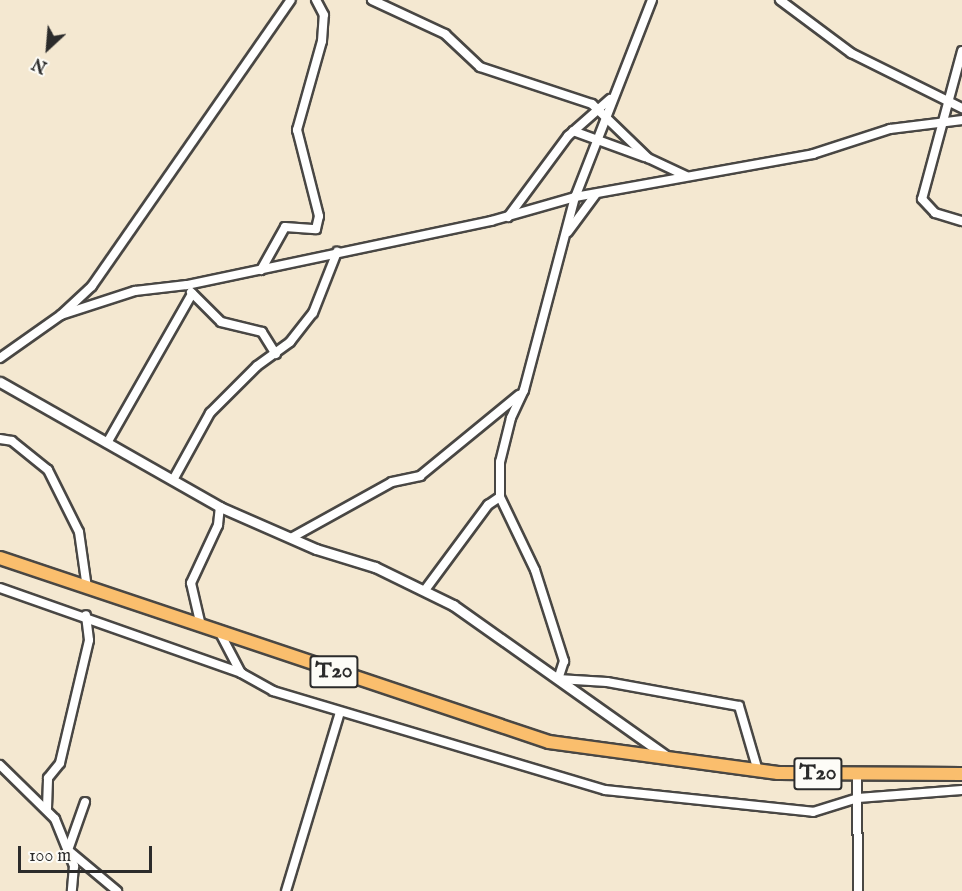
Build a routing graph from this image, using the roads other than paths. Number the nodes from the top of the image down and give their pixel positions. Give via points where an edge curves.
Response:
1 (291, 0) edge
2 (316, 0) edge
3 (372, 0) edge
4 (652, 0) edge
5 (780, 0) edge
6 (962, 51) edge
7 (610, 99) junction
8 (947, 100) junction
9 (597, 108) junction
10 (962, 108) edge
11 (605, 115) junction
12 (962, 120) edge
13 (940, 122) junction
14 (573, 130) junction
15 (597, 137) junction
16 (648, 158) junction
17 (688, 177) junction
18 (596, 194) junction
19 (575, 197) junction
20 (508, 217) junction
21 (962, 221) edge
22 (564, 239) junction
23 (337, 252) junction
24 (260, 270) junction
25 (183, 286) junction
26 (192, 294) junction
27 (61, 315) junction
28 (276, 354) junction
29 (0, 358) edge
30 (0, 382) edge
31 (524, 390) junction
32 (0, 439) edge
33 (107, 443) junction
34 (173, 480) junction
35 (500, 497) junction
36 (220, 507) junction
37 (291, 538) junction
38 (0, 558) edge
39 (0, 588) edge
40 (87, 588) junction
41 (425, 590) junction
42 (86, 615) junction
43 (201, 626) junction
44 (220, 633) junction
45 (241, 673) junction
46 (558, 679) junction
47 (340, 712) junction
48 (674, 762) junction
49 (0, 765) edge
50 (758, 771) junction
51 (962, 774) edge
52 (857, 775) junction
53 (962, 790) edge
54 (858, 798) junction
55 (85, 802) dead end
56 (47, 808) junction
57 (68, 850) junction
58 (72, 891) edge
59 (117, 891) edge
60 (286, 891) edge
61 (858, 891) edge

1 - 27 street via 114,257
2 - 24 street via 324,15 322,41 297,130 319,216 316,230 285,228
3 - 9 street via 445,34 480,67 575,95
4 - 7 street
5 - 8 street via 851,53
6 - 8 street
7 - 9 street
7 - 11 street
8 - 10 street
8 - 13 street
9 - 11 street
9 - 14 street
11 - 15 street
11 - 16 street
12 - 13 street
13 - 17 street via 864,134 813,154
13 - 21 street via 922,200 934,213
14 - 15 street
14 - 20 street
15 - 16 street
15 - 19 street
16 - 17 street
17 - 18 street
18 - 19 street
18 - 22 street
19 - 20 street
19 - 22 street
20 - 23 street
22 - 31 street
23 - 24 street
23 - 28 street via 313,313
24 - 25 street
25 - 26 street
25 - 27 street via 135,291
26 - 28 street via 221,322 262,332
26 - 33 street
27 - 29 street
28 - 34 street via 210,413
30 - 33 street
31 - 35 street via 500,462
31 - 37 street via 420,476 392,482
32 - 40 street via 21,448 48,470 79,532
33 - 34 street
34 - 36 street
35 - 41 street via 488,505
35 - 46 street via 535,570 564,661
36 - 37 street
36 - 43 street via 218,525 191,584
37 - 41 street
38 - 40 main road, T20
39 - 42 street
40 - 43 main road, T20
41 - 46 street
42 - 45 street
42 - 56 street via 89,640 60,763 48,778
43 - 44 main road, T20
44 - 45 street
44 - 48 main road, T20 via 549,742
45 - 47 street via 273,691
46 - 48 street
46 - 50 street via 607,682 739,706
47 - 54 street via 507,765 643,798 813,812
47 - 60 street
48 - 50 main road, T20
49 - 56 street
50 - 52 main road, T20
51 - 52 main road, T20
52 - 54 street
53 - 54 street
54 - 61 street
55 - 57 street
56 - 57 street
57 - 58 street
57 - 59 street

